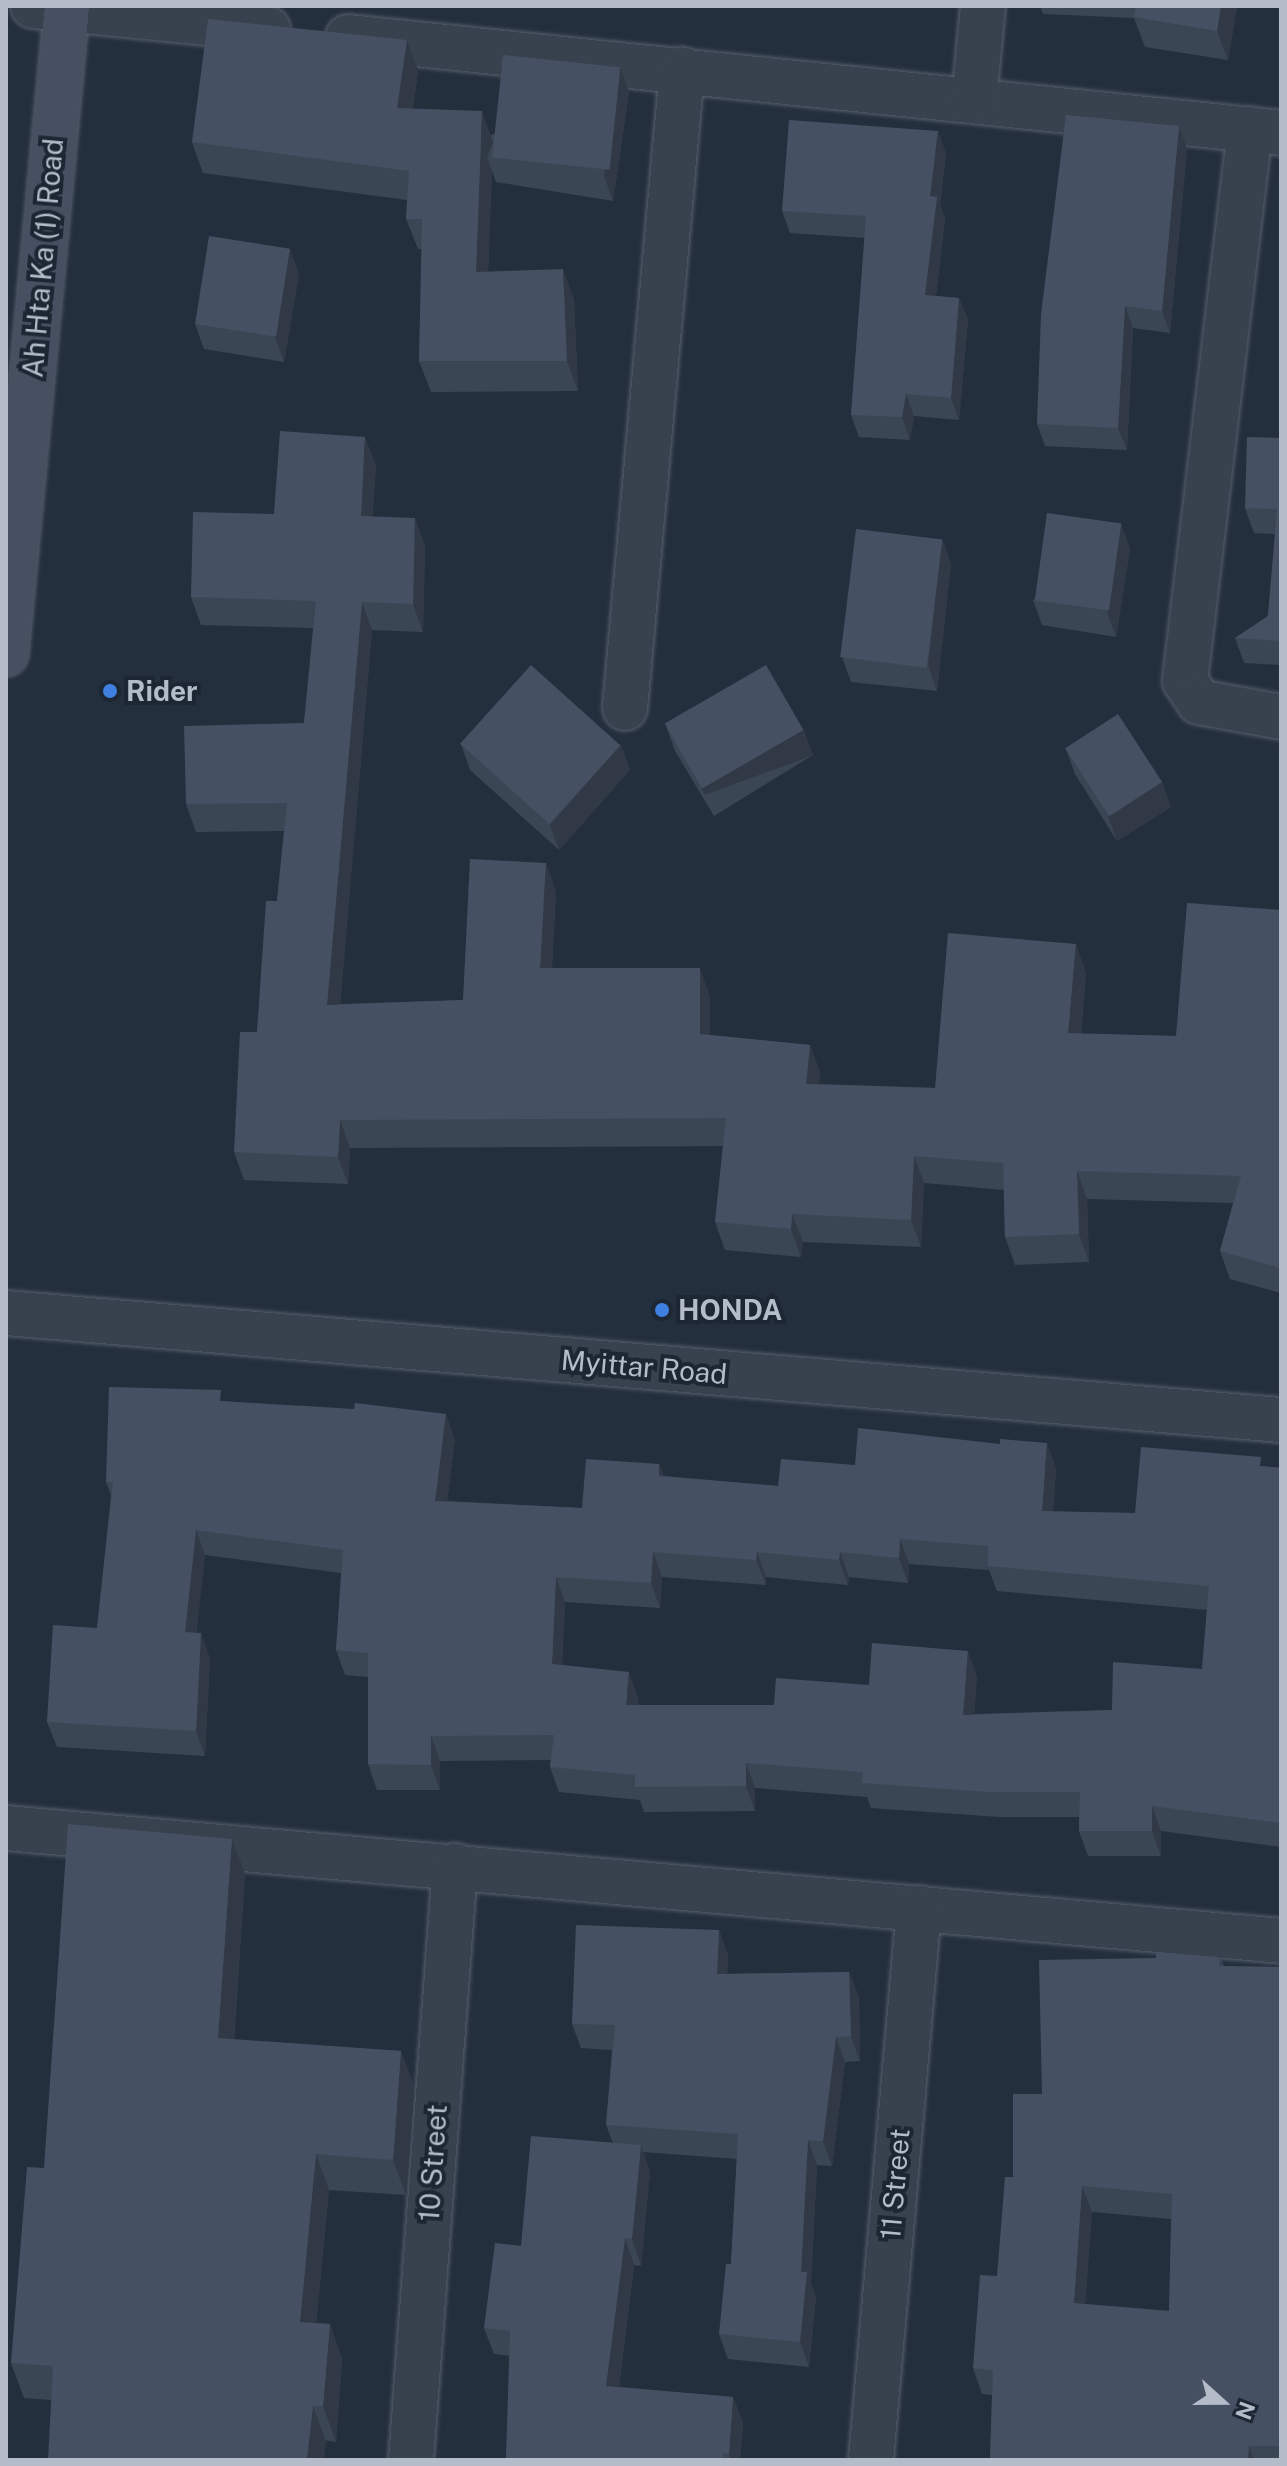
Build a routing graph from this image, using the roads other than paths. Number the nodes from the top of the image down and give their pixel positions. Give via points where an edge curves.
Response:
1 (983, 6) edge
2 (55, 7) edge
3 (682, 70) junction
4 (974, 101) junction
5 (1265, 131) edge
6 (6, 654) edge
7 (625, 708) dead end
8 (1281, 717) edge
9 (6, 1313) edge
10 (1281, 1420) edge
11 (6, 1828) edge
12 (455, 1866) junction
13 (919, 1908) junction
14 (1281, 1941) edge
15 (411, 2460) edge
16 (871, 2460) edge

1 - 4 street
2 - 3 street
2 - 6 street, Ah Hta Ka (1) Road
3 - 4 street
3 - 7 street
4 - 5 street
5 - 8 street via 1185,681 1199,702
9 - 10 street, Myittar Road
11 - 12 street
12 - 13 street
12 - 15 street, 10 Street
13 - 14 street
13 - 16 street, 11 Street

